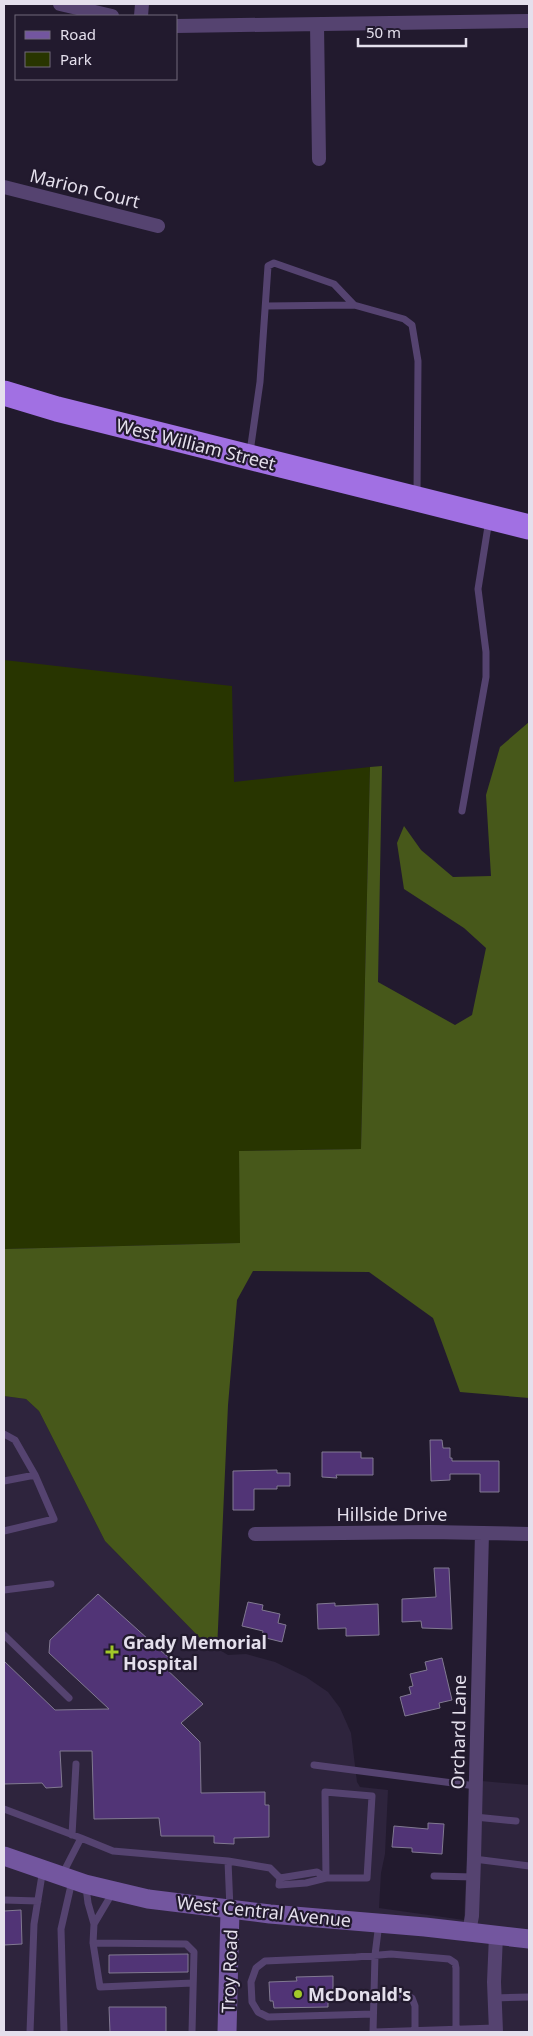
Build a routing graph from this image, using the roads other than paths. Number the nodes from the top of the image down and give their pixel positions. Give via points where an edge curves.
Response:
1 (60, 4) edge
2 (108, 15) edge
3 (529, 21) edge
4 (317, 25) junction
5 (178, 26) edge
6 (319, 159) dead end
7 (4, 187) edge
8 (158, 226) dead end
9 (354, 304) junction
10 (266, 306) junction
11 (4, 393) edge
12 (249, 457) junction
13 (417, 499) junction
14 (490, 517) junction
15 (529, 527) edge
16 (462, 811) dead end
17 (4, 1434) edge
18 (35, 1476) junction
19 (4, 1481) edge
20 (4, 1531) edge
21 (482, 1533) junction
22 (255, 1534) dead end
23 (529, 1534) edge
24 (51, 1584) dead end
25 (4, 1590) edge
26 (4, 1635) edge
27 (69, 1698) dead end
28 (76, 1764) dead end
29 (314, 1765) dead end
30 (476, 1786) junction
31 (4, 1808) edge
32 (475, 1817) junction
33 (516, 1822) dead end
34 (72, 1835) junction
35 (81, 1838) junction
36 (4, 1856) edge
37 (474, 1859) junction
38 (228, 1861) junction
39 (529, 1866) edge
40 (43, 1869) junction
41 (434, 1876) dead end
42 (473, 1877) junction
43 (326, 1878) junction
44 (73, 1880) junction
45 (113, 1891) junction
46 (4, 1900) edge
47 (38, 1901) junction
48 (230, 1910) junction
49 (379, 1923) junction
50 (94, 1924) junction
51 (469, 1932) junction
52 (496, 1935) junction
53 (529, 1939) edge
54 (93, 1943) junction
55 (375, 1955) junction
56 (193, 1983) junction
57 (374, 1993) junction
58 (529, 1997) edge
59 (494, 1998) junction
60 (373, 2014) junction
61 (496, 2030) edge
62 (415, 2031) edge
63 (456, 2031) edge
64 (30, 2032) edge
65 (64, 2032) edge
66 (192, 2032) edge
67 (226, 2032) edge
68 (373, 2032) edge

1 - 2 street
3 - 4 street
4 - 5 street
4 - 6 street
7 - 8 street, Marion Court
9 - 10 lane
9 - 10 lane via 334,284 274,263 268,266
9 - 13 lane via 404,319 412,325 418,361
10 - 12 lane via 260,382
11 - 12 highway, West William Street
12 - 13 highway, West William Street
13 - 14 highway, West William Street
14 - 15 highway, West William Street
14 - 16 lane via 478,589 486,677
17 - 18 lane via 15,1440
18 - 19 lane
18 - 20 lane via 54,1519
21 - 22 street, Hillside Drive
21 - 23 street, Hillside Drive
21 - 30 street, Orchard Lane
24 - 25 lane
26 - 27 lane
28 - 34 lane
29 - 30 lane
30 - 32 street, Orchard Lane
31 - 34 lane
32 - 33 lane
32 - 37 street, Orchard Lane
34 - 35 lane
35 - 38 lane via 113,1851
35 - 44 lane
36 - 40 main road, West Central Avenue
37 - 39 lane
37 - 42 street, Orchard Lane
38 - 43 lane via 270,1868 280,1878 279,1885
38 - 48 lane
40 - 44 main road, West Central Avenue
40 - 47 lane
41 - 42 lane
42 - 51 street, Orchard Lane
43 - 43 lane via 367,1878 372,1796 325,1792
44 - 45 main road, West Central Avenue
44 - 50 lane via 88,1903
44 - 65 lane via 61,1929
45 - 48 main road, West Central Avenue
45 - 50 lane
46 - 47 lane
47 - 64 lane via 34,1924
48 - 49 main road, West Central Avenue
48 - 67 main road, Troy Road
49 - 51 main road, West Central Avenue
49 - 55 lane
50 - 54 lane
51 - 52 main road, West Central Avenue
52 - 53 main road, West Central Avenue
52 - 59 street
54 - 56 lane via 186,1944 194,1952
54 - 56 lane via 100,1987
55 - 57 lane
55 - 60 lane via 265,1962 256,1968 251,1982 252,2002 258,2012 268,2017
55 - 63 lane via 449,1959 455,1963
56 - 66 lane
57 - 60 lane
57 - 62 lane via 412,1998
58 - 59 lane
59 - 61 street
60 - 68 lane
61 - 63 lane
62 - 63 lane
62 - 68 lane

